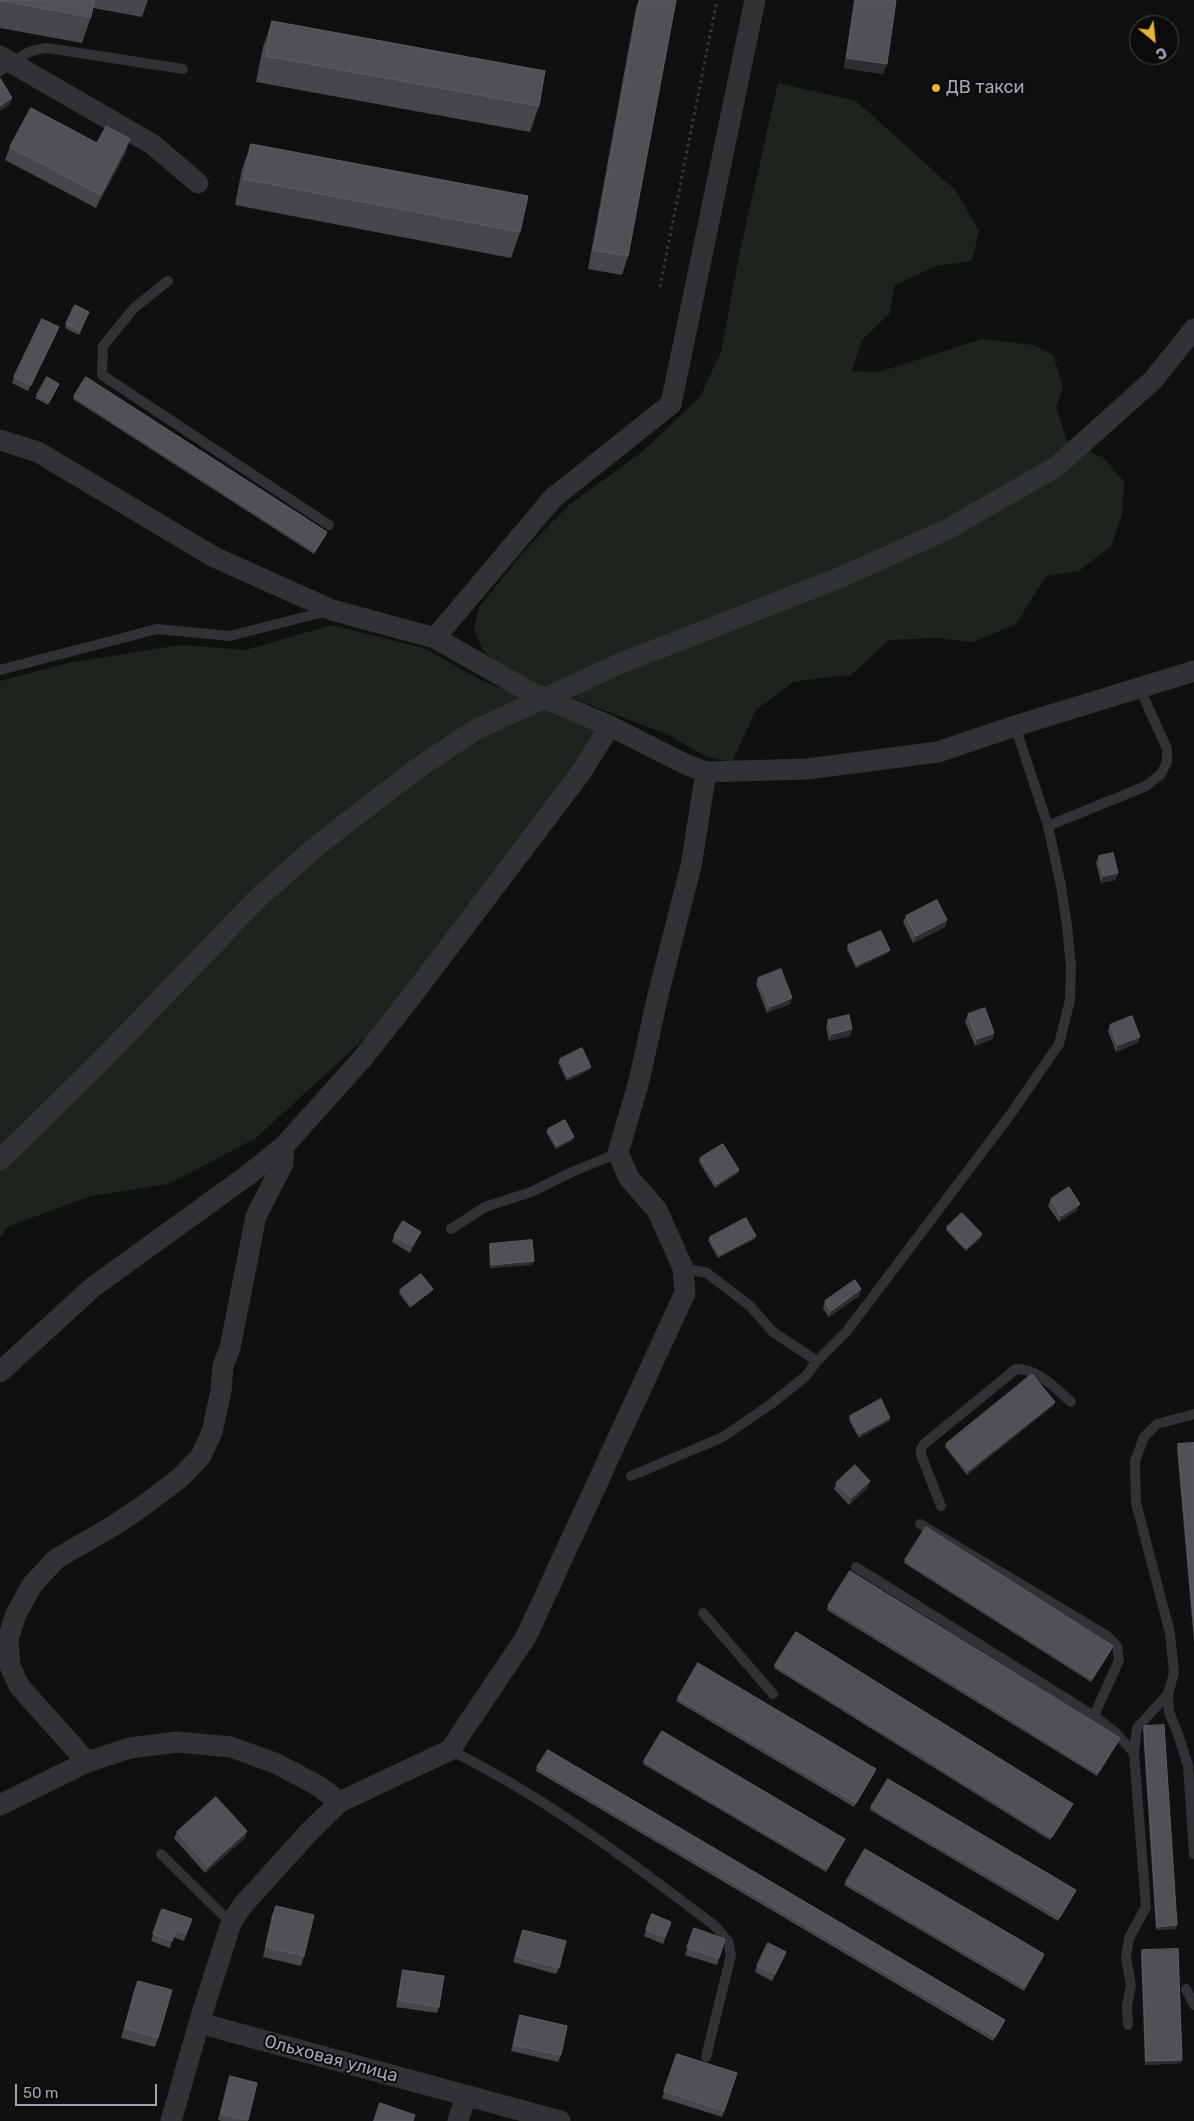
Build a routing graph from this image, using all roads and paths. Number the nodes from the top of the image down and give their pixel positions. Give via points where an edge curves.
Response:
1 (717, 0) edge
2 (755, 0) edge
3 (4, 64) edge
4 (183, 69) dead end
5 (198, 183) dead end
6 (168, 281) dead end
7 (660, 287) dead end
8 (1194, 329) edge
9 (0, 440) edge
10 (329, 525) dead end
11 (332, 610) junction
12 (435, 638) junction
13 (0, 670) edge
14 (1194, 671) edge
15 (1140, 689) junction
16 (544, 698) junction
17 (610, 726) junction
18 (1014, 726) junction
19 (706, 772) junction
20 (1048, 826) junction
21 (284, 1146) junction
22 (618, 1153) junction
23 (0, 1160) edge
24 (451, 1229) dead end
25 (683, 1268) junction
26 (817, 1361) junction
27 (0, 1372) edge
28 (1071, 1402) dead end
29 (1194, 1414) edge
30 (631, 1476) dead end
31 (941, 1506) dead end
32 (920, 1524) dead end
33 (856, 1567) dead end
34 (703, 1613) dead end
35 (773, 1694) dead end
36 (1168, 1694) junction
37 (1094, 1716) junction
38 (450, 1750) junction
39 (1134, 1753) junction
40 (87, 1762) junction
41 (340, 1802) junction
42 (0, 1805) edge
43 (161, 1854) dead end
44 (1194, 1854) edge
45 (231, 1923) junction
46 (1186, 1989) dead end
47 (1194, 2005) edge
48 (199, 2023) junction
49 (1128, 2025) dead end
50 (706, 2057) dead end
51 (466, 2096) junction
52 (171, 2121) edge
53 (458, 2121) edge
54 (560, 2121) edge

1 - 7 path
2 - 12 street via 671,404 553,498
3 - 4 lane via 22,54 47,48
3 - 5 street via 152,144
6 - 10 lane via 134,308 104,346 102,375
8 - 16 street via 1153,380 1056,467 956,524 839,578 619,664
9 - 11 street via 38,452 214,557
11 - 12 street
11 - 13 lane via 230,636 158,629
12 - 16 street
14 - 15 street
15 - 18 street
15 - 20 lane via 1167,749 1167,762 1161,774 1146,786
16 - 17 street
16 - 23 street via 474,730 400,781 318,845 258,898 102,1060
17 - 19 street
17 - 21 street via 580,774 414,994 362,1059
18 - 19 street via 938,752 807,769
18 - 20 lane
19 - 22 street via 691,866 639,1081
20 - 26 lane via 1061,886 1071,967 1070,1000 1058,1044 1010,1115 847,1331
21 - 27 street via 93,1287
21 - 40 street via 283,1164 256,1216 212,1432 201,1456 181,1477 143,1506 56,1559 32,1585 16,1614 8,1639 10,1666 19,1686
22 - 24 lane via 531,1192 485,1207
22 - 25 street via 628,1178 657,1210
25 - 26 lane via 707,1273 750,1306 773,1332
25 - 38 street via 685,1293 526,1637
26 - 30 lane via 806,1376 771,1404 723,1436
28 - 31 lane via 1036,1372 1016,1369 921,1449
29 - 36 lane via 1157,1424 1144,1437 1136,1461 1136,1503 1170,1633 1174,1673
32 - 37 lane via 1106,1634 1117,1646 1119,1660
33 - 37 lane
34 - 35 lane
36 - 39 lane via 1137,1728
36 - 44 lane via 1169,1712 1188,1766
37 - 39 lane via 1115,1732
38 - 41 street
38 - 50 lane via 482,1766 588,1833 715,1926 728,1941 731,1955
39 - 49 lane via 1146,1907 1128,1944 1126,1958 1131,1985
40 - 41 street via 130,1748 178,1742 231,1747 275,1763
40 - 42 street
41 - 45 street via 242,1906
43 - 45 lane
45 - 48 street
46 - 47 lane
48 - 51 street, Ольховая улица
48 - 52 street
51 - 53 street
51 - 54 street, Ольховая улица

